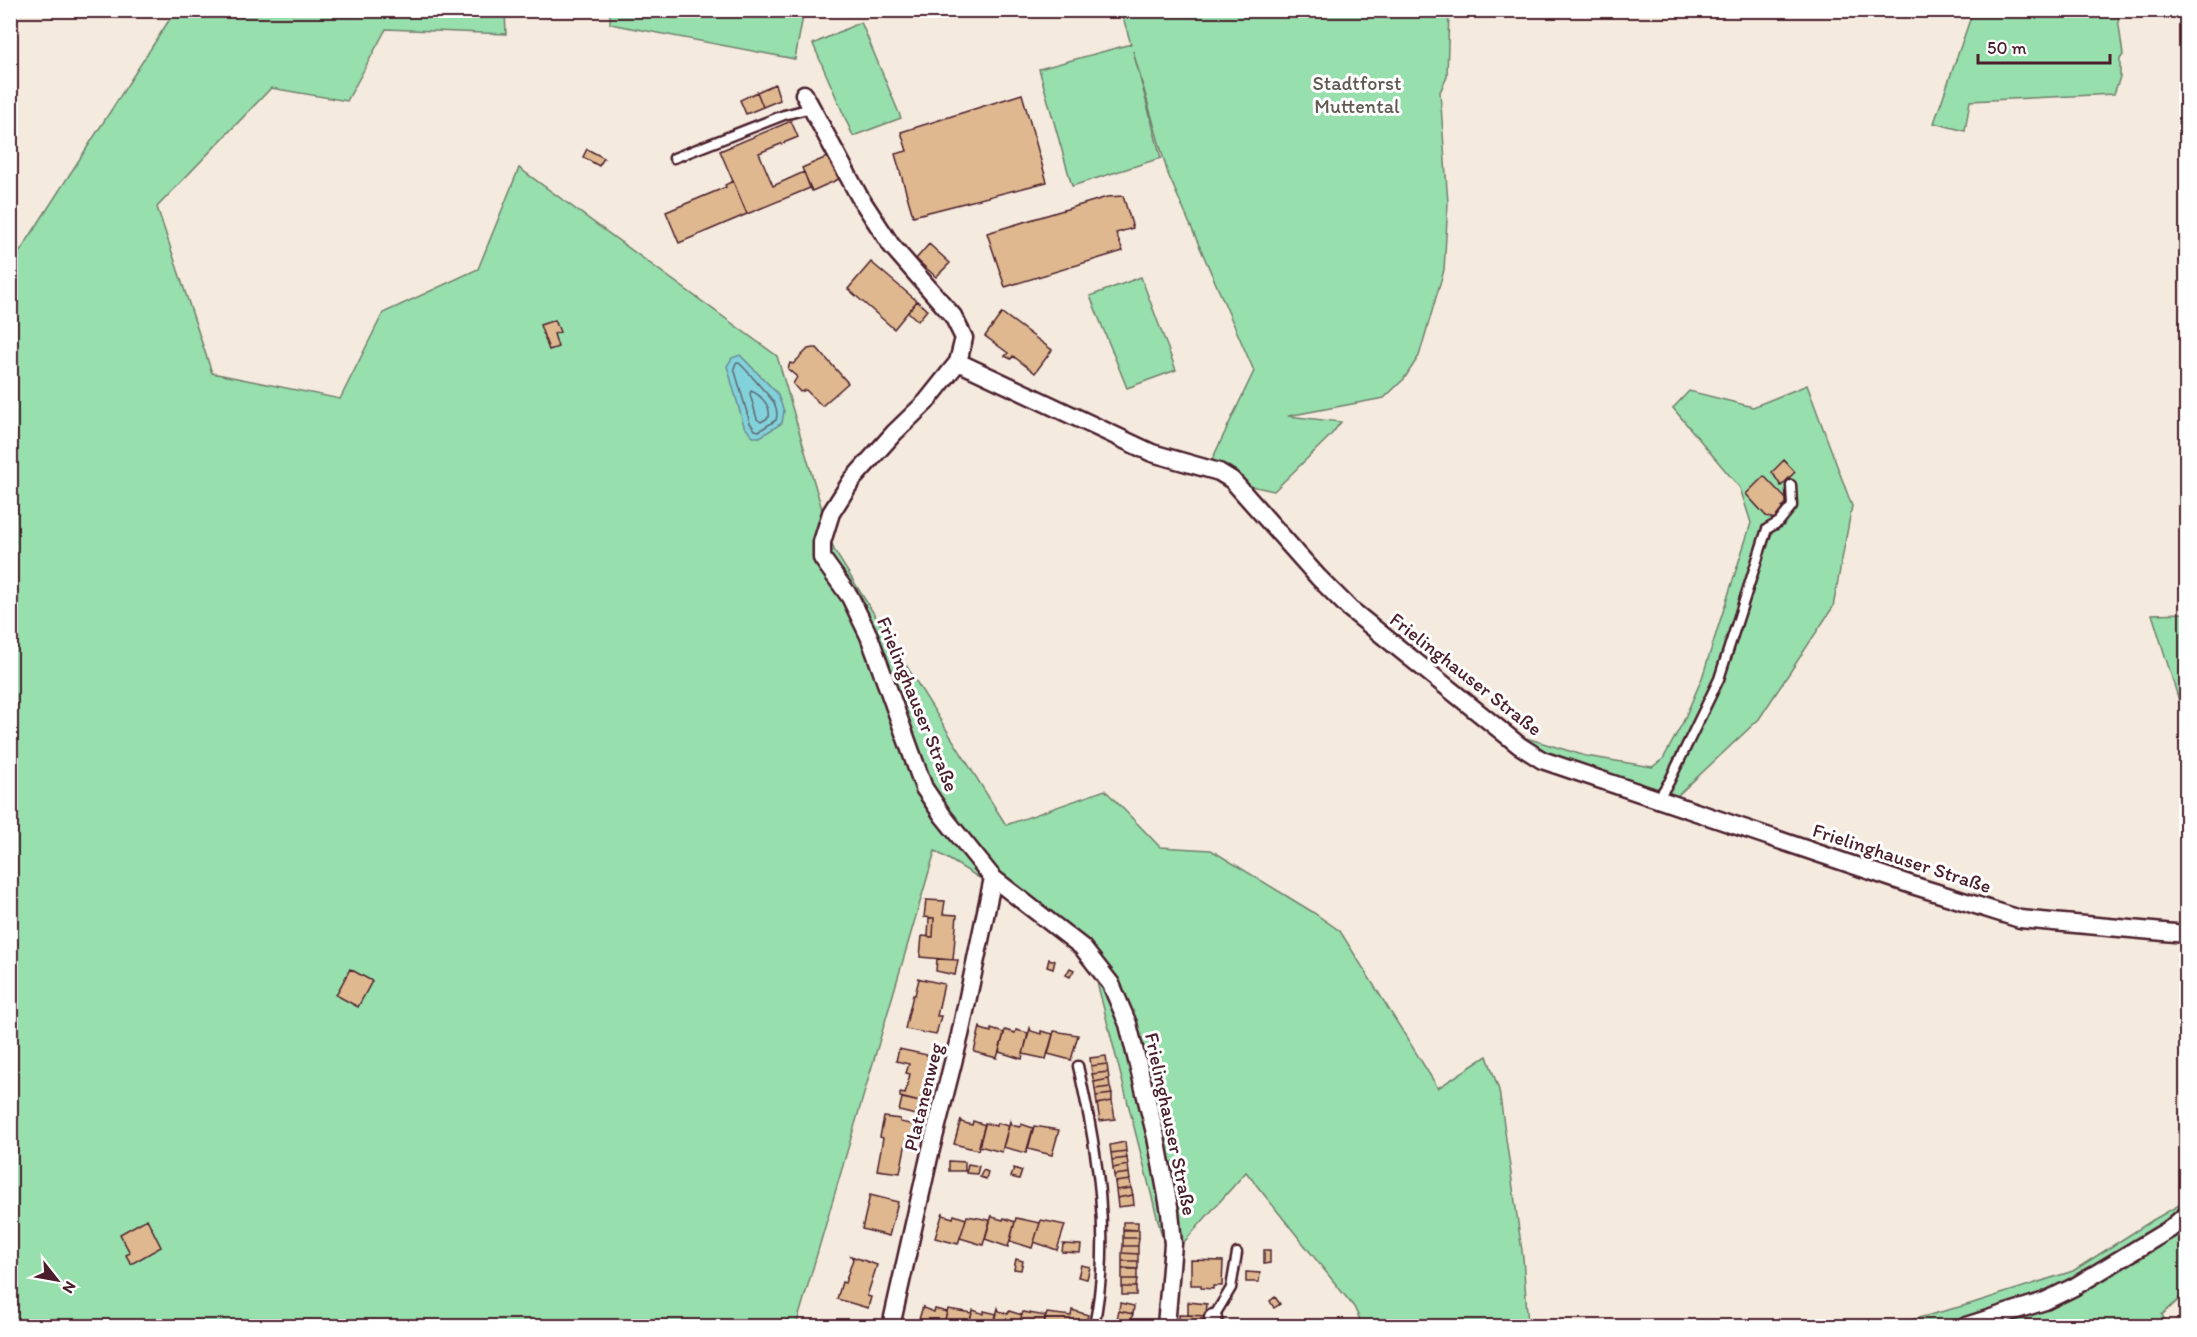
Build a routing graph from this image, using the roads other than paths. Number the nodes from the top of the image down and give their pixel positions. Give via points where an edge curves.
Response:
1 (808, 101) joint
2 (674, 158) dead end
3 (958, 362) junction
4 (1791, 485) dead end
5 (1657, 800) junction
6 (993, 878) junction
7 (2187, 934) edge
8 (1078, 1066) dead end
9 (2187, 1215) edge
10 (1237, 1253) dead end
11 (1214, 1322) edge
12 (891, 1326) edge
13 (1094, 1326) edge
14 (1166, 1326) edge
15 (1966, 1326) edge

1 - 2 lane via 784,115
1 - 3 street via 859,196 891,245 953,316 964,338
3 - 5 street, Frielinghauser Straße via 1152,453 1218,472 1232,480 1350,609 1520,746 1542,760
3 - 6 street, Frielinghauser Straße via 852,480 831,513 822,542 822,558 850,597 869,636 924,788
4 - 5 lane via 1792,506 1767,530 1719,679
5 - 7 street, Frielinghauser Straße via 2020,919
6 - 12 street, Platanenweg
6 - 14 street, Frielinghauser Straße via 1082,947 1111,984 1128,1024 1170,1212 1173,1244
8 - 13 lane via 1103,1214 1103,1258
9 - 15 street via 2074,1287
10 - 11 lane via 1231,1288

